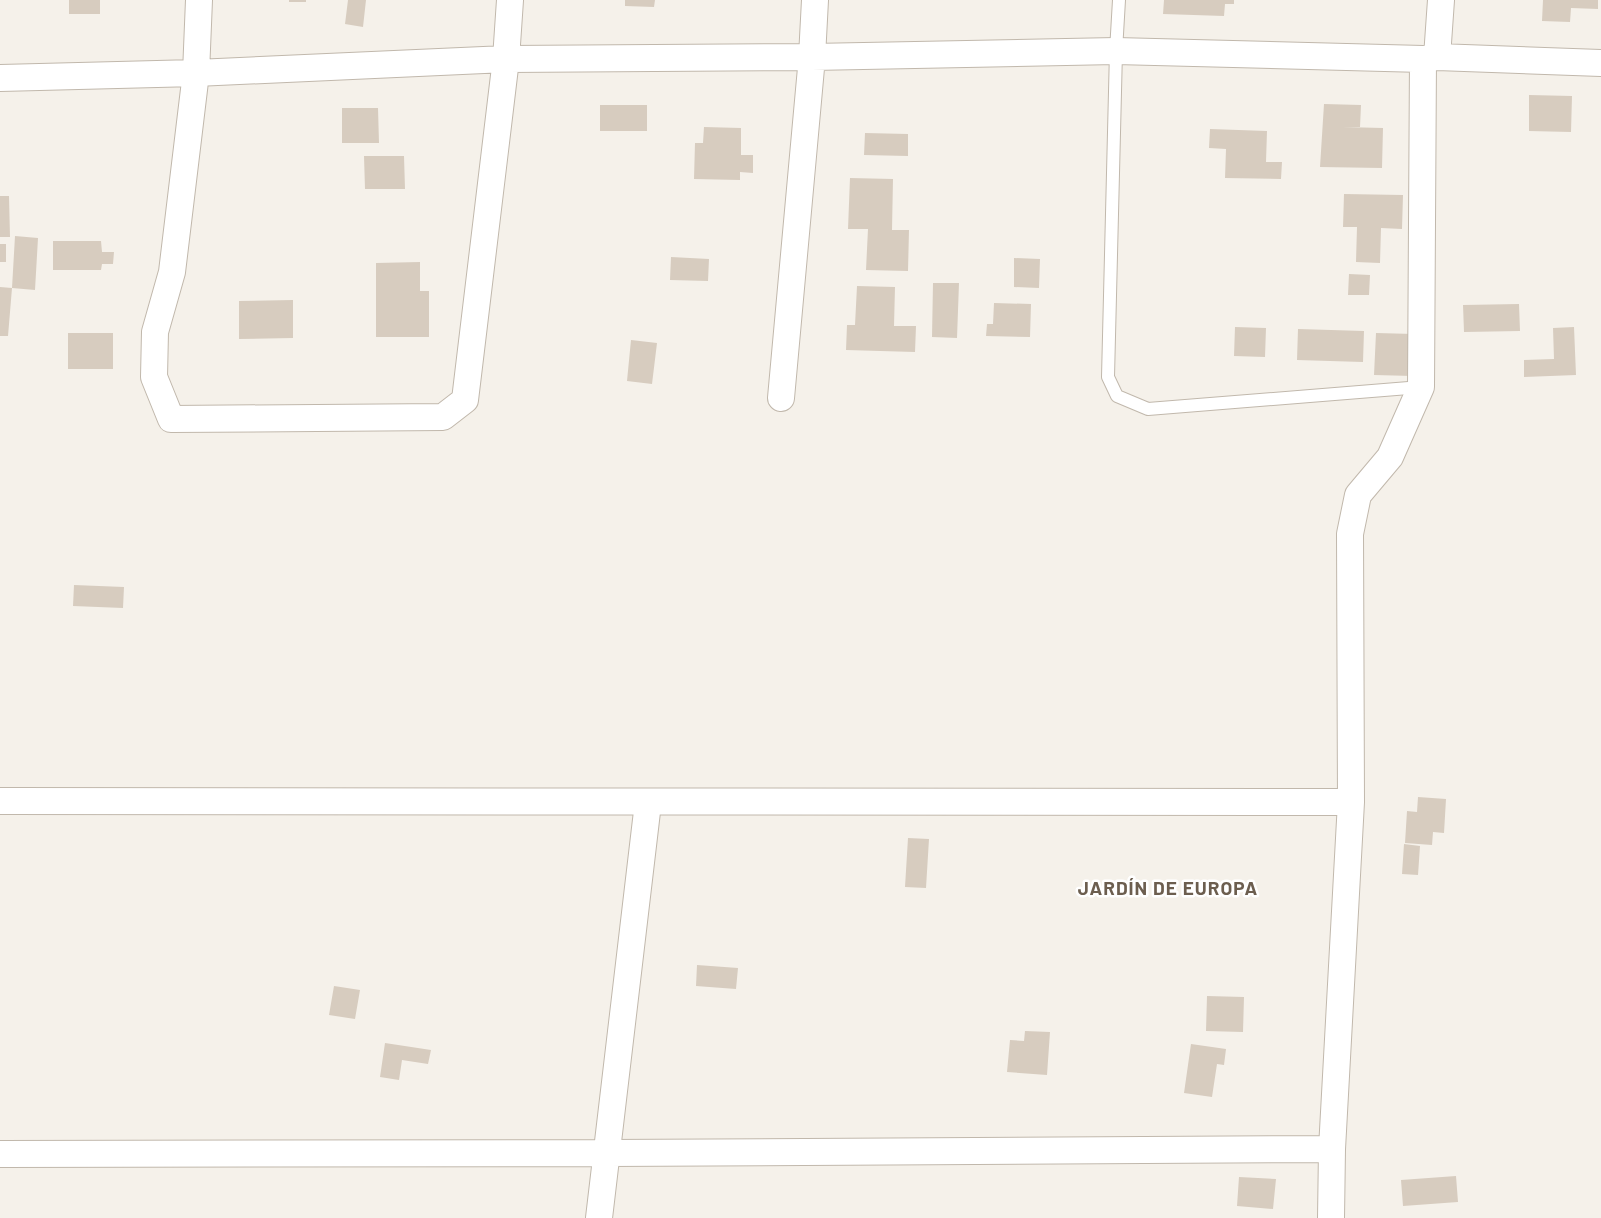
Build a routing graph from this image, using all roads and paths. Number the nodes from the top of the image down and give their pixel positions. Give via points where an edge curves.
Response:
1 (199, 0) edge
2 (510, 0) edge
3 (815, 0) edge
4 (1119, 0) edge
5 (1441, 0) edge
6 (1116, 51) junction
7 (812, 57) junction
8 (506, 58) junction
9 (1430, 58) junction
10 (1601, 63) edge
11 (196, 73) junction
12 (0, 78) edge
13 (1421, 387) junction
14 (781, 398) dead end
15 (0, 802) edge
16 (1351, 802) junction
17 (648, 803) junction
18 (1332, 1149) junction
19 (607, 1153) junction
20 (0, 1154) edge
21 (599, 1218) edge
22 (1331, 1218) edge

1 - 11 street
2 - 8 street
3 - 7 street
4 - 6 lane
5 - 9 street
6 - 7 street
6 - 9 street
6 - 13 lane via 1108,377 1117,396 1148,409
7 - 8 street
7 - 14 street
8 - 11 street
8 - 11 street via 465,400 443,417 171,419 154,377 155,332 172,272
9 - 10 street
9 - 13 street
11 - 12 street
13 - 16 street via 1390,457 1358,495 1350,534
15 - 17 street
16 - 17 street
16 - 18 street
17 - 19 street
18 - 19 street
18 - 22 street
19 - 20 street
19 - 21 street

